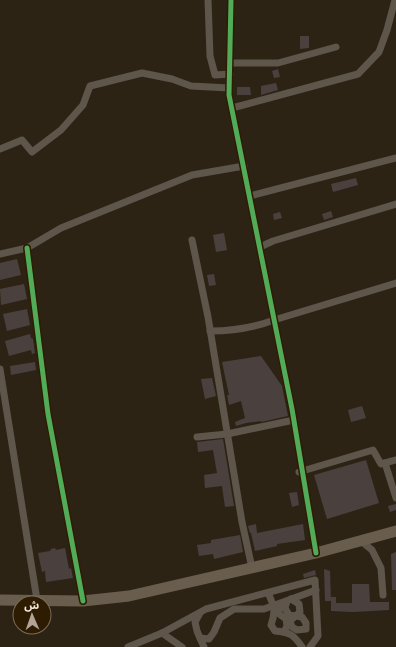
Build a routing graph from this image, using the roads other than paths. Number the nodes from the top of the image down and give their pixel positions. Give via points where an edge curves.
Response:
1 (208, 0) edge
2 (231, 0) edge
3 (395, 0) edge
4 (336, 47) dead end
5 (230, 63) junction
6 (230, 74) junction
7 (229, 88) junction
8 (232, 108) junction
9 (0, 149) edge
10 (396, 158) edge
11 (244, 166) junction
12 (250, 196) junction
13 (396, 204) edge
14 (192, 240) dead end
15 (260, 247) junction
16 (27, 248) junction
17 (0, 254) edge
18 (396, 283) edge
19 (274, 320) junction
20 (210, 331) junction
21 (0, 369) edge
22 (294, 420) junction
23 (227, 434) junction
24 (197, 437) dead end
25 (396, 460) edge
26 (385, 463) junction
27 (301, 472) junction
28 (396, 498) edge
29 (396, 532) edge
30 (361, 541) junction
31 (316, 553) junction
32 (252, 568) junction
33 (316, 590) junction
34 (268, 593) junction
35 (36, 595) edge
36 (383, 595) dead end
37 (0, 600) edge
38 (12, 600) edge
39 (52, 600) edge
40 (83, 601) junction
41 (283, 602) junction
42 (201, 612) junction
43 (284, 632) junction
44 (162, 633) junction
45 (200, 638) junction
46 (132, 646) edge
47 (182, 647) edge
48 (204, 647) edge
49 (308, 647) edge

1 - 6 street via 210,56 214,75
2 - 5 street
3 - 8 street via 379,52 358,74
4 - 5 street via 278,63
5 - 6 street
6 - 7 street
7 - 8 street
7 - 9 street via 191,86 142,73 90,86 83,105 60,130 32,152 22,140
8 - 11 street
10 - 12 street
11 - 12 street
11 - 16 street via 192,175 61,228
12 - 15 street
13 - 15 street
14 - 20 street
15 - 19 street
16 - 17 street
16 - 40 street via 48,414
18 - 19 street
19 - 20 street via 260,326 231,331
19 - 22 street
20 - 23 street
21 - 35 street
22 - 23 street
22 - 27 street
23 - 24 street
23 - 32 street
25 - 26 street
26 - 27 street via 381,464 373,450
26 - 28 street
27 - 31 street
29 - 30 main road
30 - 31 main road
30 - 36 street via 372,550 381,568
31 - 32 main road
32 - 40 main road via 129,596
33 - 34 street via 315,580
33 - 41 street
33 - 49 street via 318,636
34 - 41 street
34 - 42 street
37 - 38 main road
39 - 40 main road
41 - 41 street via 299,604 300,612 295,616 289,615
41 - 43 street via 279,614 286,619 288,626
41 - 43 street via 271,626 275,631
41 - 45 street via 264,609 234,609 220,618 209,639
42 - 44 street
42 - 45 street via 195,622
43 - 49 street via 296,636
44 - 46 street
44 - 47 street
45 - 48 street

